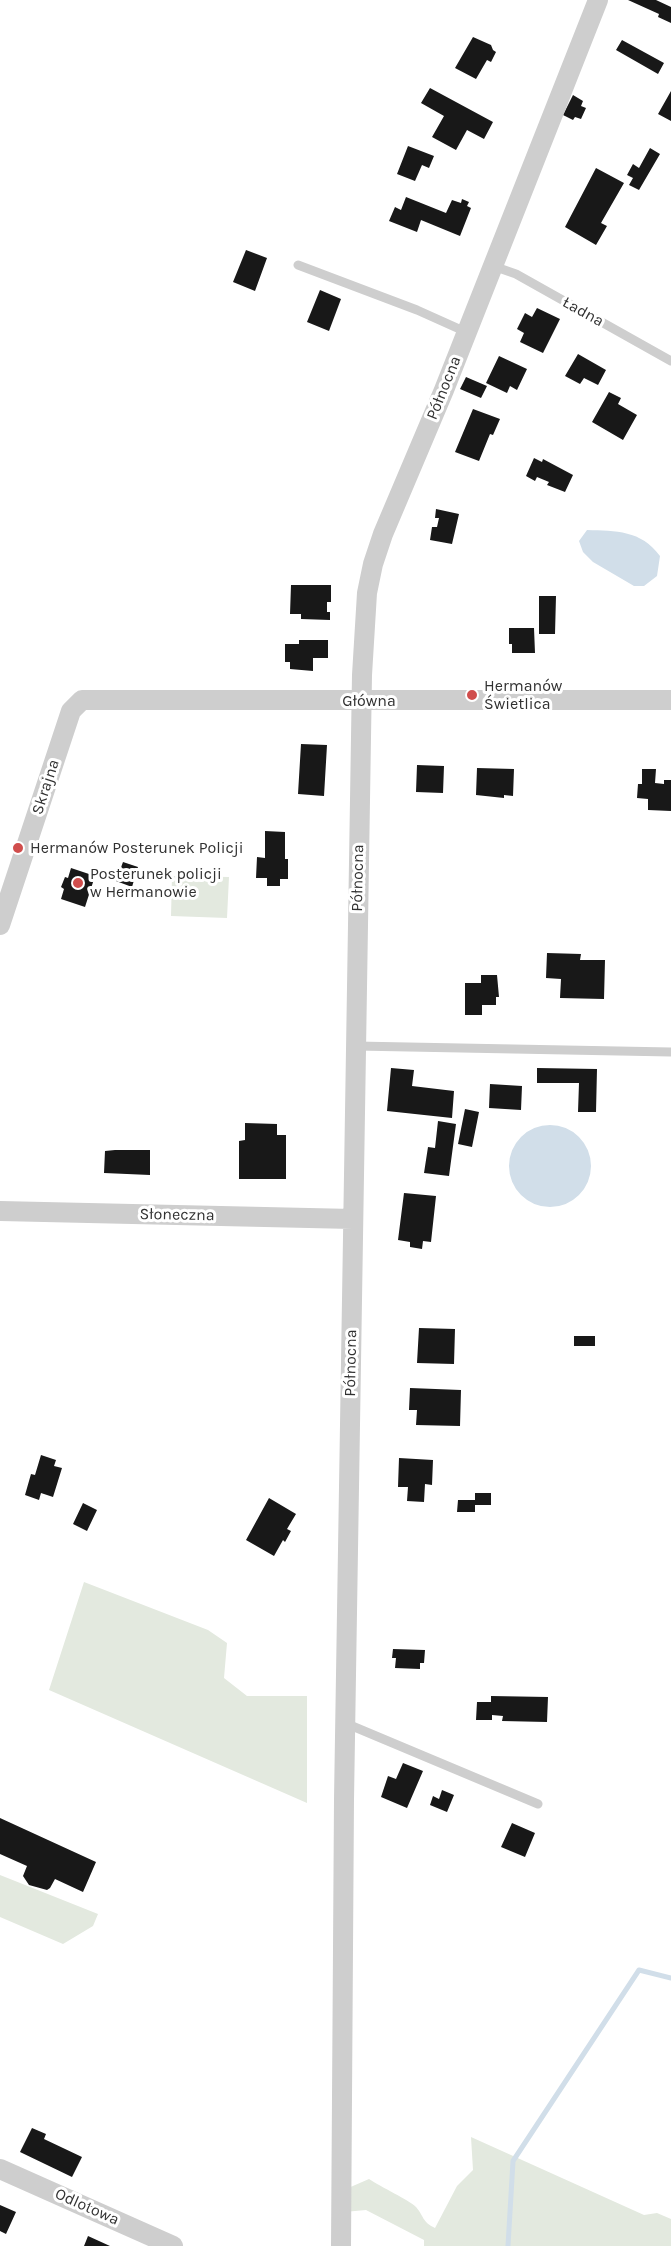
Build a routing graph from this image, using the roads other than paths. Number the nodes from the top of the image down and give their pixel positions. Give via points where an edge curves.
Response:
1 (598, 0) edge
2 (298, 265) dead end
3 (493, 266) junction
4 (466, 332) junction
5 (671, 361) edge
6 (671, 700) edge
7 (361, 701) junction
8 (71, 711) joint
9 (5, 896) edge
10 (0, 925) edge
11 (356, 1046) junction
12 (671, 1052) edge
13 (0, 1211) edge
14 (353, 1219) junction
15 (345, 1723) junction
16 (538, 1804) dead end
17 (0, 2169) edge
18 (173, 2246) edge
19 (341, 2246) edge

1 - 3 street, Północna
2 - 4 lane
3 - 4 street, Północna
3 - 5 lane, Ładna via 516,274
4 - 7 street, Północna via 373,564 367,592
6 - 7 street, Główna
7 - 8 street, Główna via 82,700
7 - 11 street, Północna
8 - 9 street, Skrajna
9 - 10 street, Skrajna
11 - 12 lane
11 - 14 street, Północna
13 - 14 street, Słoneczna
14 - 15 street, Północna
15 - 16 lane
15 - 19 street, Północna
17 - 18 street, Odlotowa

